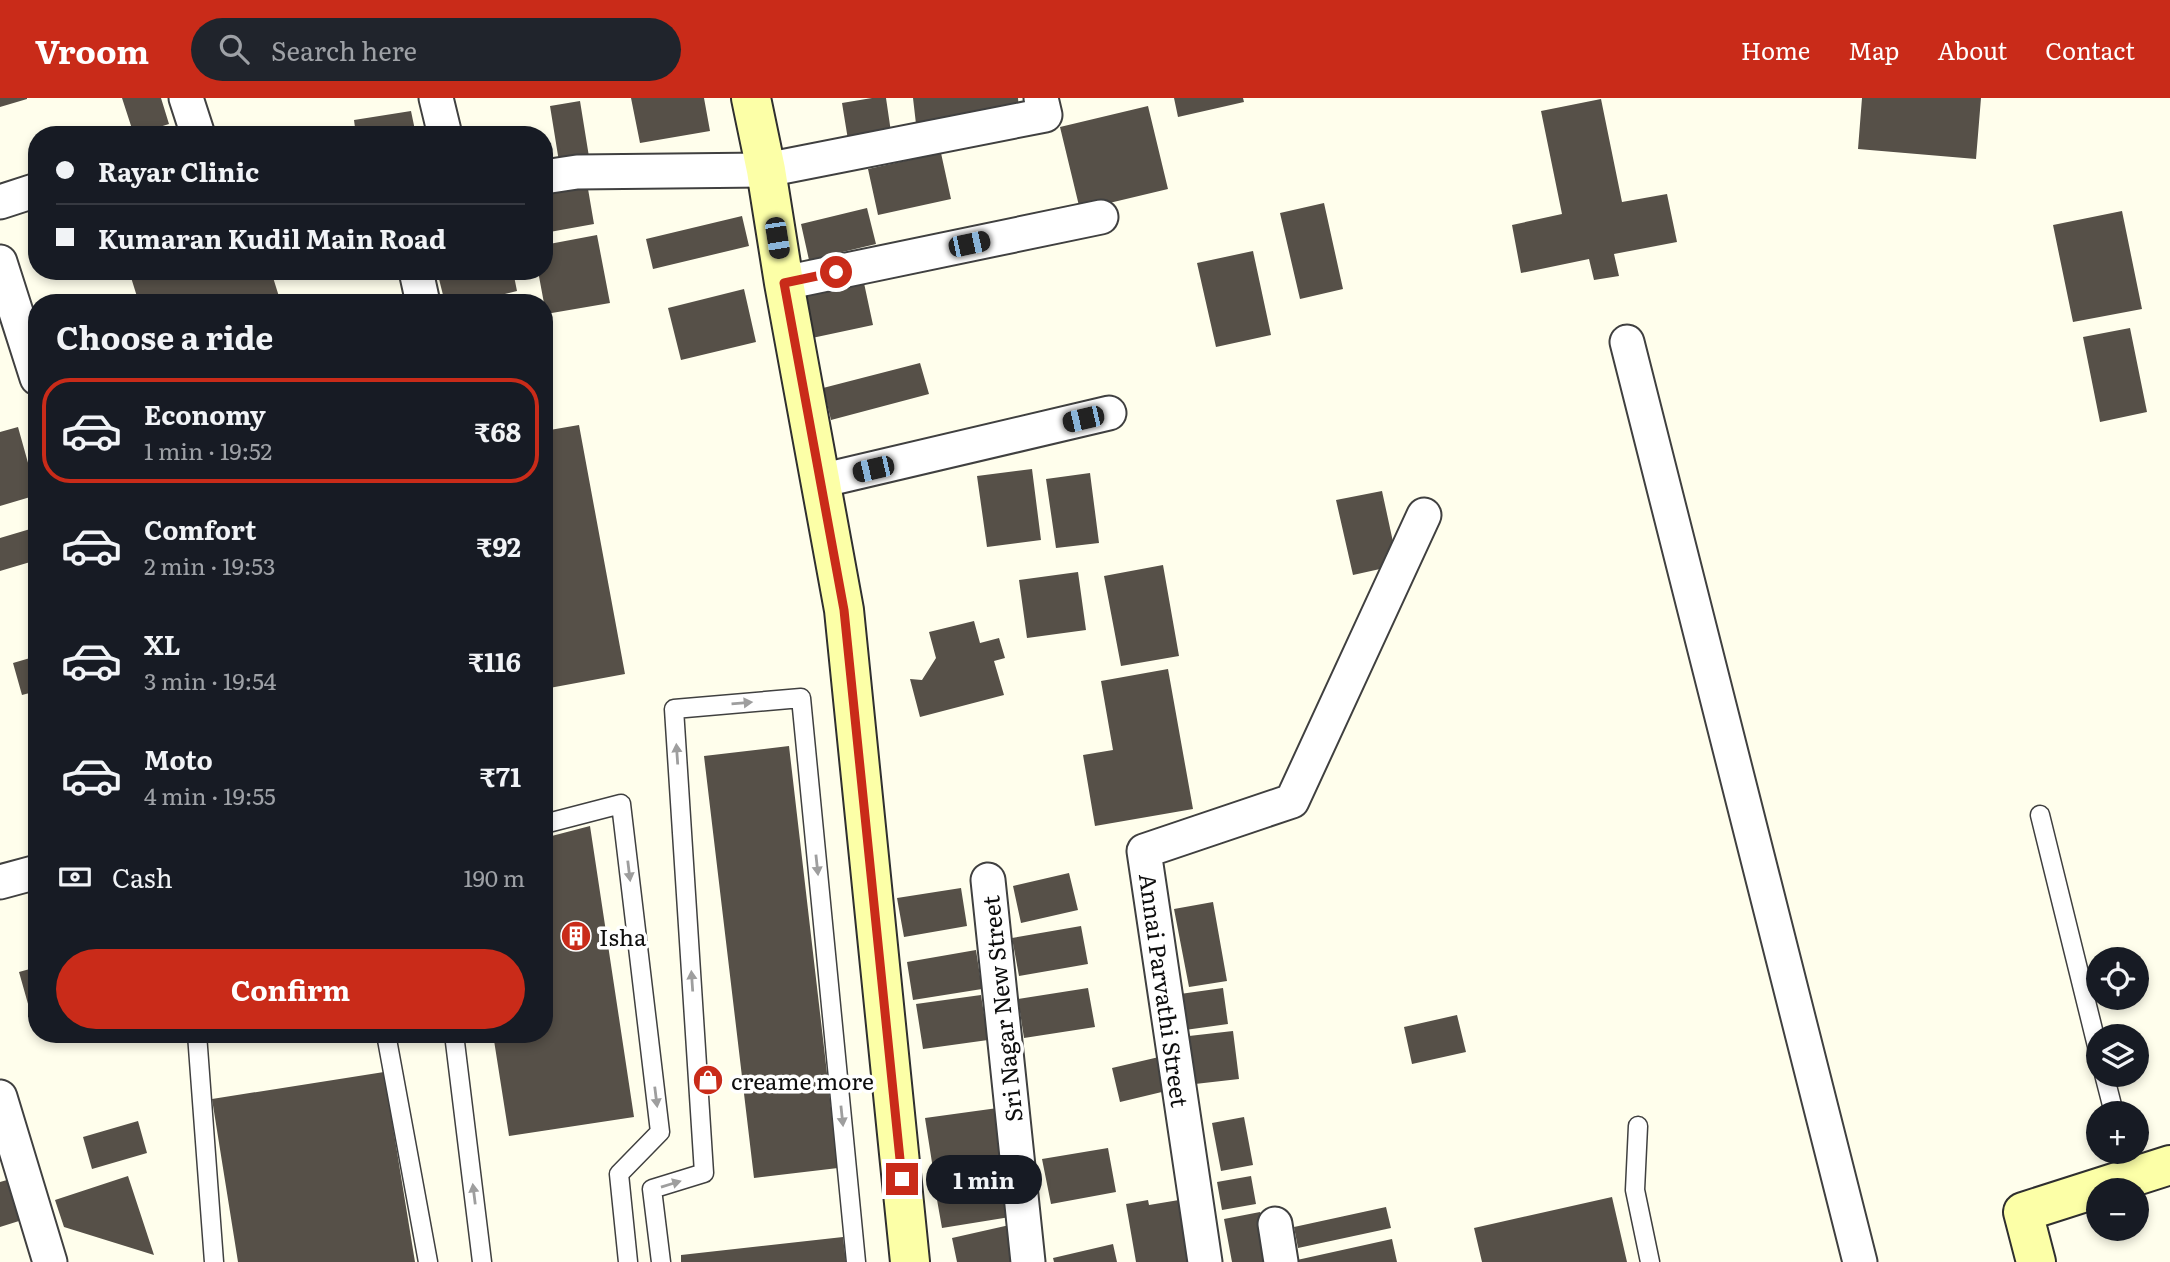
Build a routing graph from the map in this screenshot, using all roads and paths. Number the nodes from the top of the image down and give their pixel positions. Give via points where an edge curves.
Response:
1 (186, 98) edge
2 (436, 98) edge
3 (751, 98) edge
4 (1041, 98) edge
5 (195, 126) edge
6 (443, 126) edge
7 (766, 170) junction
8 (553, 176) edge
9 (28, 193) edge
10 (0, 202) edge
11 (1101, 217) dead end
12 (0, 262) edge
13 (784, 283) junction
14 (1627, 342) dead end
15 (28, 350) edge
16 (1109, 413) dead end
17 (820, 481) junction
18 (1424, 515) dead end
19 (2040, 815) dead end
20 (553, 822) edge
21 (28, 874) edge
22 (988, 880) dead end
23 (0, 882) edge
24 (2092, 1024) edge
25 (198, 1043) edge
26 (388, 1043) edge
27 (455, 1043) edge
28 (0, 1097) edge
29 (1638, 1126) dead end
30 (2127, 1165) edge
31 (2170, 1165) edge
32 (1275, 1224) dead end
33 (50, 1262) edge
34 (214, 1262) edge
35 (428, 1262) edge
36 (482, 1262) edge
37 (628, 1262) edge
38 (661, 1262) edge
39 (856, 1262) edge
40 (911, 1262) edge
41 (1028, 1262) edge
42 (1205, 1262) edge
43 (1281, 1262) edge
44 (1650, 1262) edge
45 (1860, 1262) edge
46 (2036, 1262) edge

1 - 5 street
2 - 6 street
3 - 7 street
4 - 7 street via 1045,114
7 - 8 street
7 - 13 street
9 - 10 street
11 - 13 street
12 - 15 street
13 - 17 street
14 - 45 street
16 - 17 street
17 - 40 street via 856,706
18 - 42 street, Annai Parvathi Street via 1292,801 1144,851
19 - 24 lane
20 -> 37 lane via 621,804 660,1132 619,1174
21 - 23 street
22 - 41 street, Sri Nagar New Street
25 - 34 lane
26 - 35 lane
36 -> 27 lane
28 - 33 street
29 - 44 lane via 1635,1190
30 - 31 street
30 - 46 street via 2023,1212
32 - 43 street
38 -> 39 lane via 652,1189 704,1173 674,709 801,698

